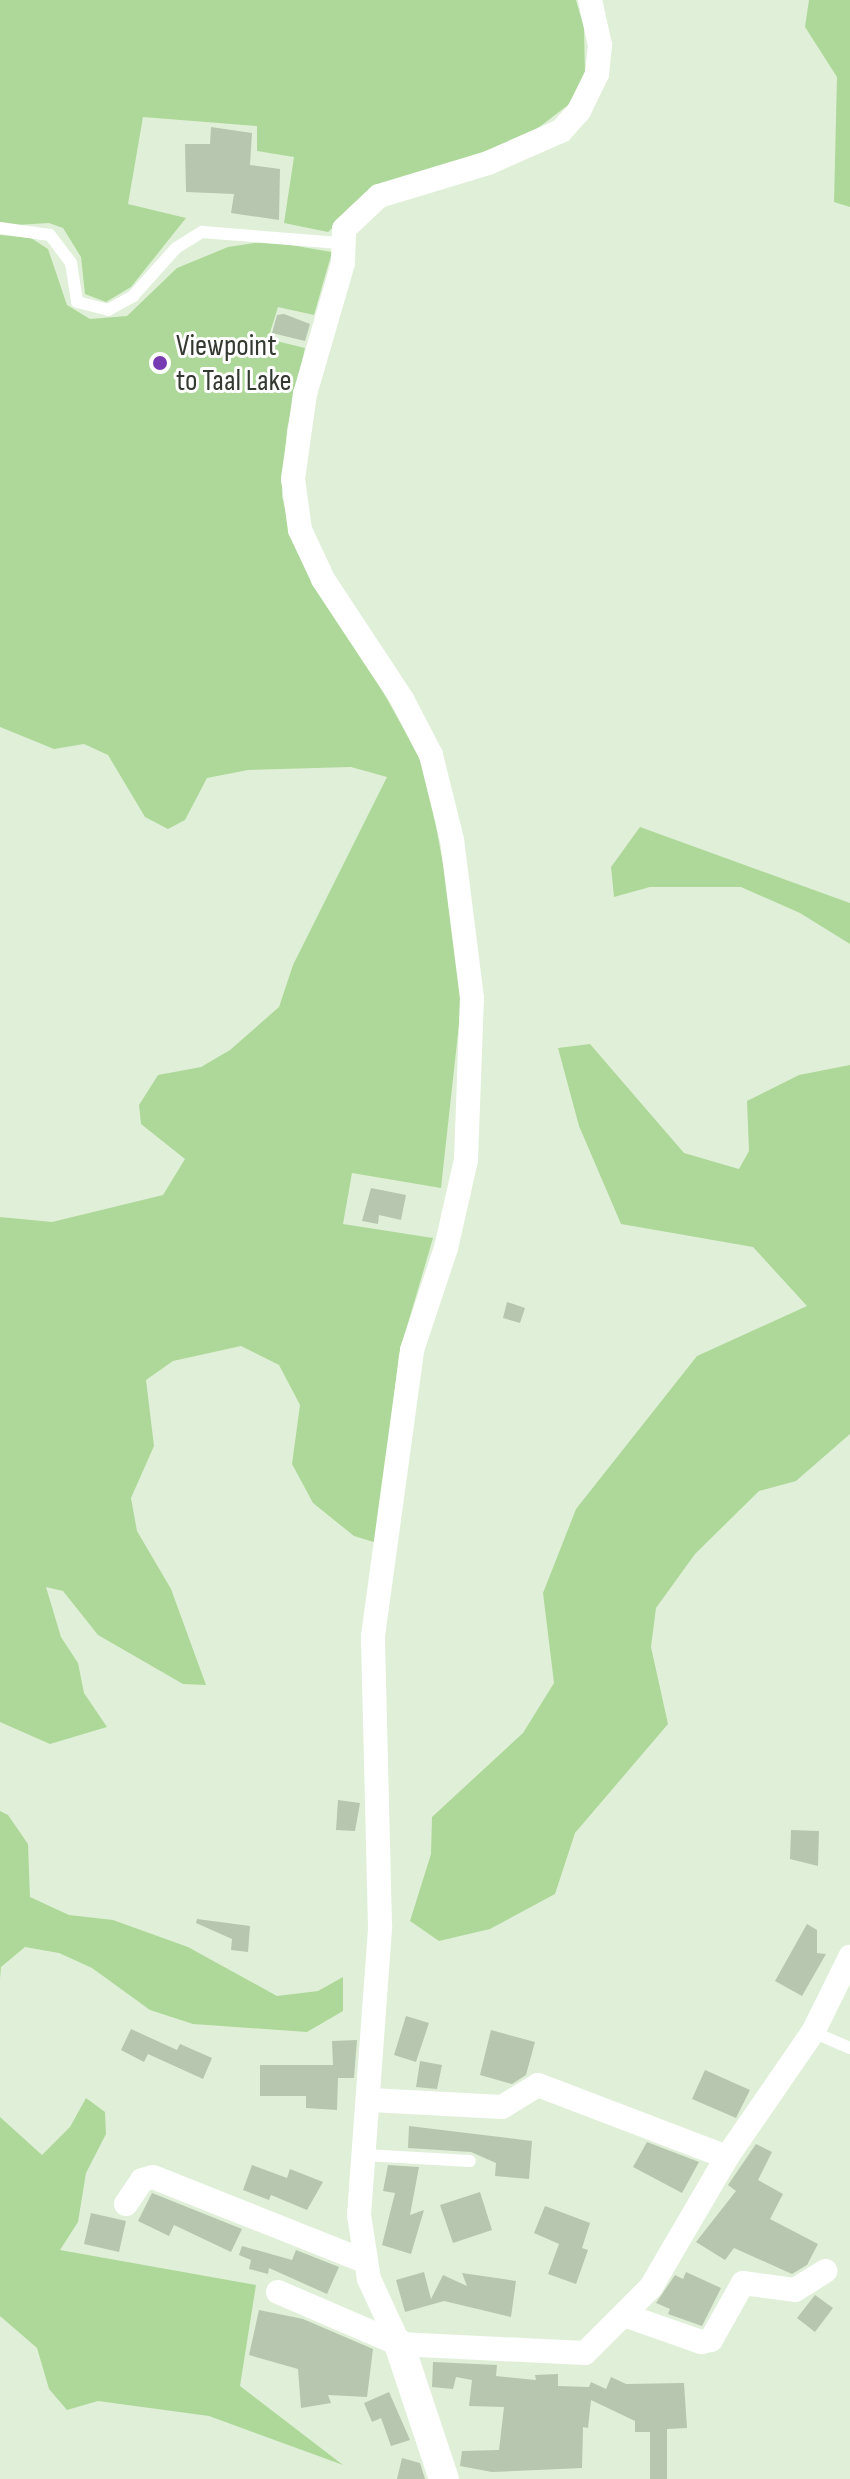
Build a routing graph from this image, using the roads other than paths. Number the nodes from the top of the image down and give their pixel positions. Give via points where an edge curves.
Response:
1 (590, 0) edge
2 (0, 228) edge
3 (340, 243) junction
4 (850, 1957) edge
5 (813, 2032) junction
6 (850, 2048) edge
7 (371, 2100) junction
8 (364, 2155) junction
9 (727, 2157) junction
10 (470, 2161) dead end
11 (126, 2204) dead end
12 (364, 2261) junction
13 (826, 2271) dead end
14 (278, 2292) dead end
15 (624, 2315) junction
16 (399, 2344) junction
17 (444, 2479) edge
18 (464, 2479) edge

1 - 3 street via 599,60 591,89 570,123 531,148 379,196 348,224
2 - 3 lane via 50,235 71,263 77,302 108,310 133,296 176,248 202,232 219,229
3 - 7 street via 343,263 297,439 296,512 323,579 402,699 431,755 454,853 472,998 466,1160 446,1248 415,1333 374,1616 371,1728 380,1915
4 - 5 street
5 - 6 lane
5 - 9 street
7 - 8 street
7 - 9 street via 502,2107 538,2085
8 - 10 lane
8 - 12 street via 359,2215
9 - 15 street via 651,2287
11 - 12 street via 142,2180 153,2177
12 - 16 street
13 - 15 street via 795,2290 743,2283 711,2340 701,2342
14 - 16 street
15 - 16 street via 585,2353
16 - 17 street
17 - 18 lane

